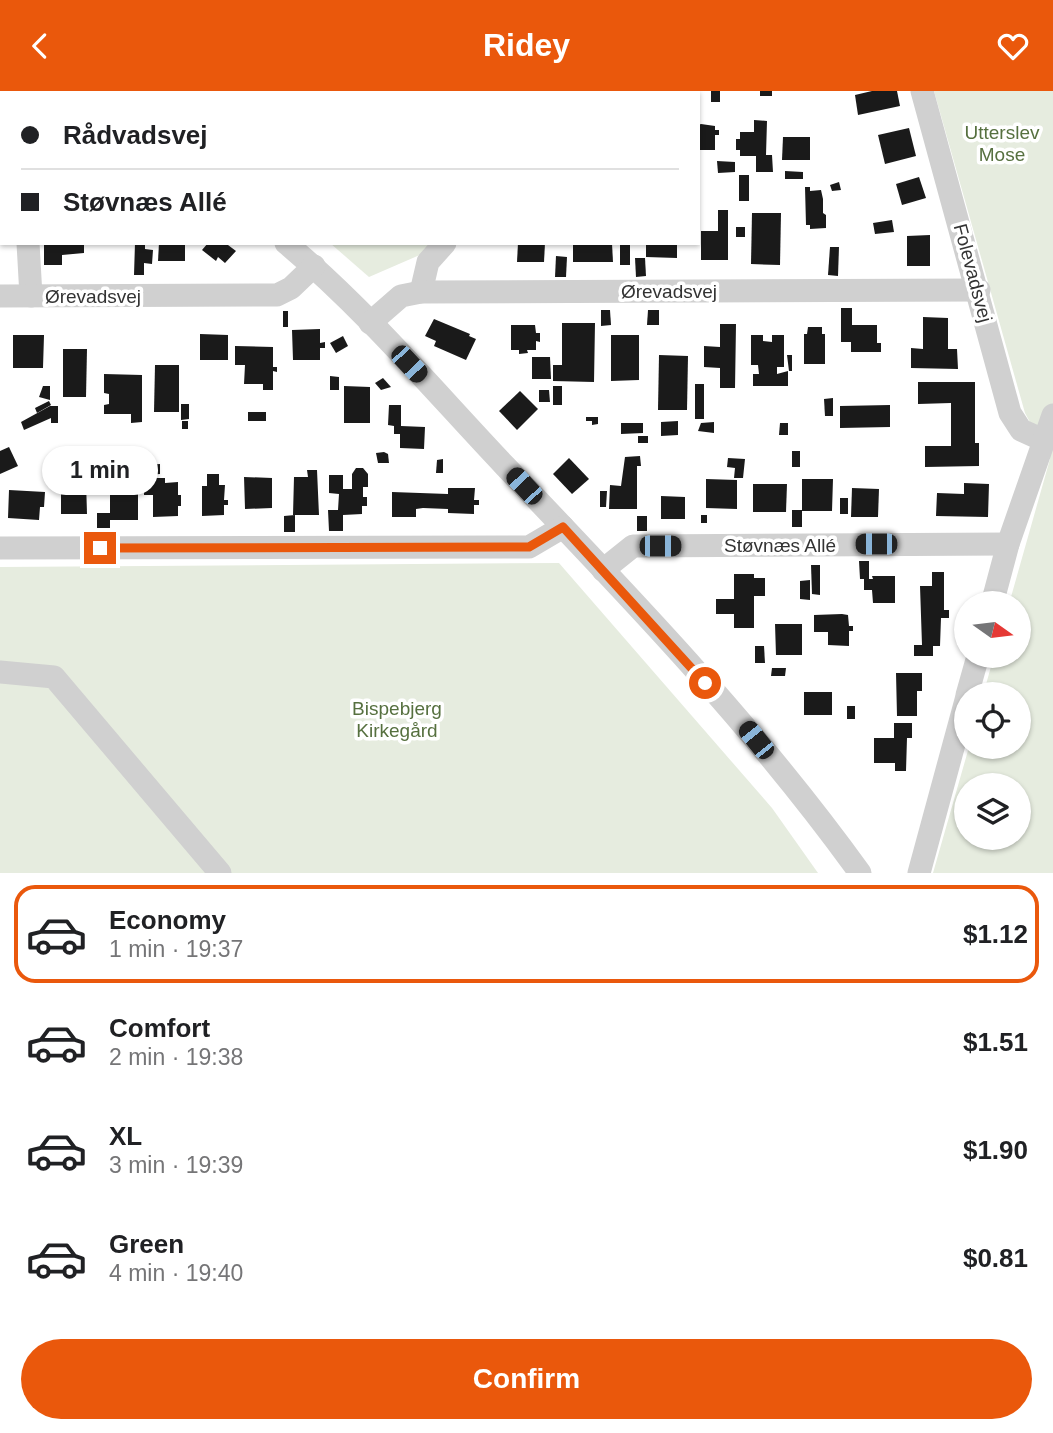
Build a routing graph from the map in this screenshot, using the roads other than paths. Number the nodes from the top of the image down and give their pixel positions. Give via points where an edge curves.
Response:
1 (922, 91) edge
2 (28, 245) edge
3 (288, 245) edge
4 (443, 245) edge
5 (314, 266) junction
6 (979, 290) junction
7 (421, 292) junction
8 (0, 296) edge
9 (31, 296) junction
10 (370, 323) junction
11 (1053, 415) edge
12 (1043, 440) junction
13 (563, 527) junction
14 (1008, 544) junction
15 (0, 548) edge
16 (603, 570) junction
17 (995, 591) edge
18 (0, 673) edge
19 (954, 744) edge
20 (220, 873) edge
21 (860, 873) edge
22 (919, 873) edge

1 - 6 street, Folevadsvej
2 - 9 street, Ørevadsvej
3 - 5 street
4 - 7 street via 428,262
5 - 9 street, Ørevadsvej via 277,295
5 - 10 street
6 - 7 street, Ørevadsvej
6 - 12 street, Folevadsvej via 1010,413 1021,430
7 - 10 street, Ørevadsvej via 401,296
8 - 9 street, Ørevadsvej
10 - 13 street
11 - 12 street
12 - 14 street
13 - 15 street via 529,547
13 - 16 street
14 - 16 street, Støvnæs Allé via 633,546
14 - 17 street
16 - 21 street via 740,720
18 - 20 street via 54,677
19 - 22 street

